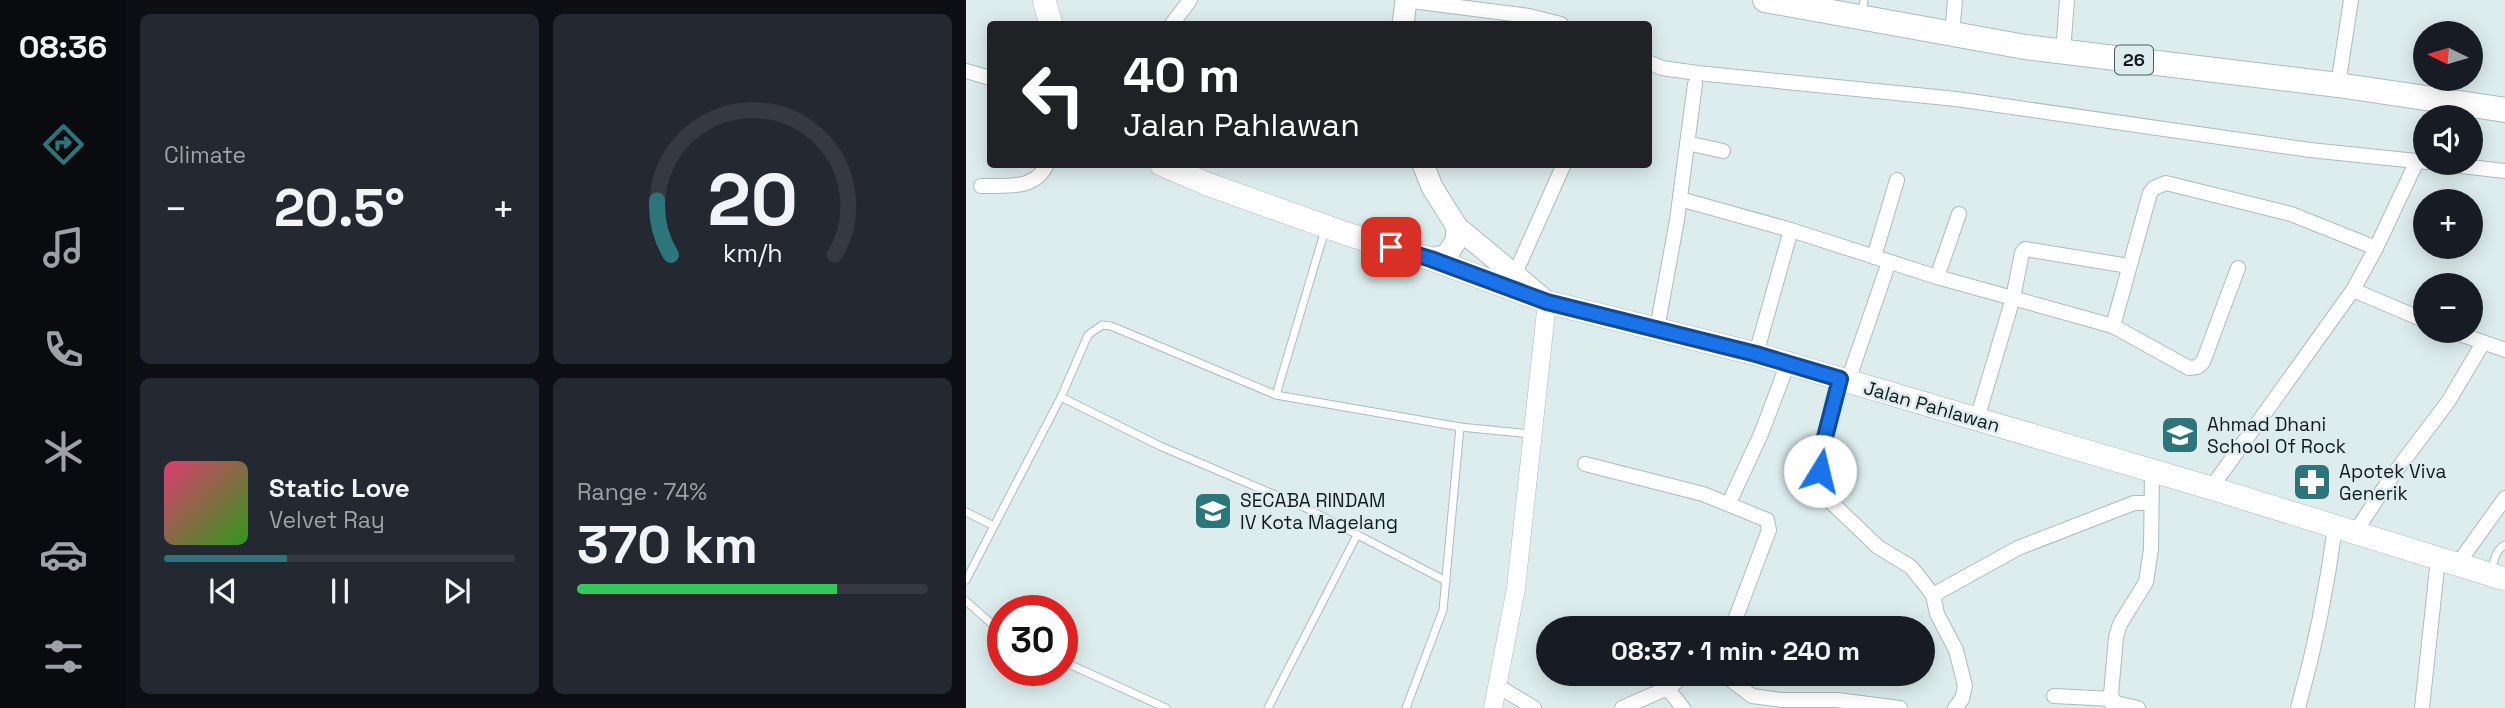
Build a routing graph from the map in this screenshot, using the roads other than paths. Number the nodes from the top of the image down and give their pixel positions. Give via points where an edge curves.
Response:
1 (1044, 0) edge
2 (1190, 0) edge
3 (1405, 0) edge
4 (1765, 0) edge
5 (1955, 0) edge
6 (2067, 0) edge
7 (2351, 0) edge
8 (1798, 3) edge
9 (1863, 9) edge
10 (1050, 21) edge
11 (1174, 21) edge
12 (1403, 21) edge
13 (1547, 21) edge
14 (1952, 34) junction
15 (2063, 51) junction
16 (1652, 64) edge
17 (987, 68) edge
18 (969, 72) edge
19 (987, 77) edge
20 (1695, 85) dead end
21 (2338, 85) junction
22 (2505, 110) edge
23 (1687, 143) junction
24 (1723, 151) dead end
25 (2413, 160) edge
26 (1044, 168) edge
27 (1170, 168) edge
28 (1425, 168) edge
29 (1562, 168) edge
30 (2483, 168) edge
31 (2505, 171) edge
32 (2414, 175) edge
33 (1897, 180) dead end
34 (981, 186) dead end
35 (1679, 199) junction
36 (1959, 214) dead end
37 (1327, 226) junction
38 (1457, 227) junction
39 (1791, 230) junction
40 (2376, 248) junction
41 (1874, 257) junction
42 (1431, 259) junction
43 (1889, 262) junction
44 (2129, 266) junction
45 (2238, 268) dead end
46 (1514, 276) junction
47 (1937, 277) junction
48 (2353, 290) junction
49 (2013, 298) junction
50 (1547, 302) junction
51 (2413, 315) edge
52 (2113, 326) junction
53 (1657, 329) junction
54 (2483, 343) joint
55 (2505, 350) edge
56 (1756, 354) junction
57 (1788, 363) junction
58 (1844, 380) junction
59 (1276, 395) junction
60 (1061, 397) junction
61 (1977, 419) junction
62 (1460, 427) junction
63 (1531, 434) junction
64 (1585, 464) dead end
65 (2152, 471) junction
66 (2211, 488) junction
67 (2505, 498) edge
68 (1728, 503) junction
69 (2151, 503) junction
70 (966, 512) edge
71 (994, 526) junction
72 (2345, 530) junction
73 (1357, 535) junction
74 (2505, 545) edge
75 (2448, 562) junction
76 (2498, 577) edge
77 (966, 580) edge
78 (1446, 581) junction
79 (1933, 595) junction
80 (966, 601) edge
81 (1736, 616) edge
82 (987, 620) edge
83 (1078, 668) edge
84 (1498, 686) junction
85 (1740, 686) edge
86 (1670, 687) joint
87 (2054, 696) dead end
88 (2113, 699) junction
89 (1166, 708) edge
90 (1268, 708) edge
91 (1406, 708) edge
92 (1493, 708) edge
93 (1534, 708) edge
94 (1622, 708) edge
95 (1683, 708) edge
96 (1900, 708) edge
97 (1955, 708) edge
98 (2138, 708) edge
99 (2298, 708) edge
100 (2422, 708) edge

1 - 10 main road
2 - 11 street
3 - 12 main road
3 - 13 street
4 - 8 highway, 26
5 - 14 street
6 - 15 street
7 - 21 street
8 - 9 highway, 26
9 - 14 highway, 26
14 - 15 highway, 26
15 - 21 highway, 26
16 - 25 street via 1697,74 1956,99 2310,150
17 - 18 street
18 - 19 street
20 - 23 street
21 - 22 highway, 26
23 - 24 street
23 - 35 street
26 - 34 street via 1029,184
27 - 37 main road, Jalan Pahlawan
28 - 38 main road
29 - 46 street
30 - 31 street
32 - 40 street
33 - 41 street
35 - 39 street
35 - 53 street
36 - 47 street
37 - 42 main road, Jalan Pahlawan
37 - 59 lane
38 - 42 main road via 1453,248 1447,255
38 - 46 main road
39 - 41 street
39 - 56 street
40 - 44 street via 2291,214 2166,183 2150,193
40 - 48 street
41 - 43 street
42 - 50 main road, Jalan Pahlawan
43 - 47 street
43 - 58 street
44 - 49 street via 2025,250
44 - 52 street
45 - 52 street via 2203,362 2197,367 2189,368
46 - 50 main road
47 - 49 street
48 - 51 street
48 - 66 street
49 - 52 street
49 - 61 street
50 - 53 main road, Jalan Pahlawan
50 - 63 street
53 - 56 main road, Jalan Pahlawan
54 - 55 street
54 - 72 street via 2448,402
56 - 57 main road, Jalan Pahlawan
57 - 58 main road, Jalan Pahlawan
57 - 68 street
58 - 61 main road, Jalan Pahlawan
58 - 79 street via 1823,445 1822,487 1830,501 1878,547 1912,567
59 - 60 lane via 1101,325 1088,335
59 - 62 lane
60 - 71 lane
60 - 73 lane
61 - 65 main road, Jalan Pahlawan
62 - 63 lane
62 - 78 lane
63 - 84 street via 1516,588
64 - 68 street
65 - 66 main road, Jalan Pahlawan
65 - 69 street
66 - 72 main road, Jalan Pahlawan
67 - 75 street
68 - 81 street via 1760,515 1769,524
69 - 79 street via 2110,511 2018,548
69 - 88 street via 2146,582 2116,637
70 - 71 lane
71 - 77 lane
72 - 75 main road, Jalan Pahlawan
72 - 99 street
73 - 78 lane
73 - 90 lane
74 - 76 lane via 2496,554
75 - 76 main road, Jalan Pahlawan
75 - 100 street
78 - 91 lane via 1443,610
79 - 97 street via 1965,686
80 - 82 lane
83 - 89 lane
84 - 92 street
84 - 93 street
85 - 96 street via 1752,695 1782,701 1837,700
86 - 94 street
86 - 95 street
87 - 88 street
88 - 98 street via 2111,702

